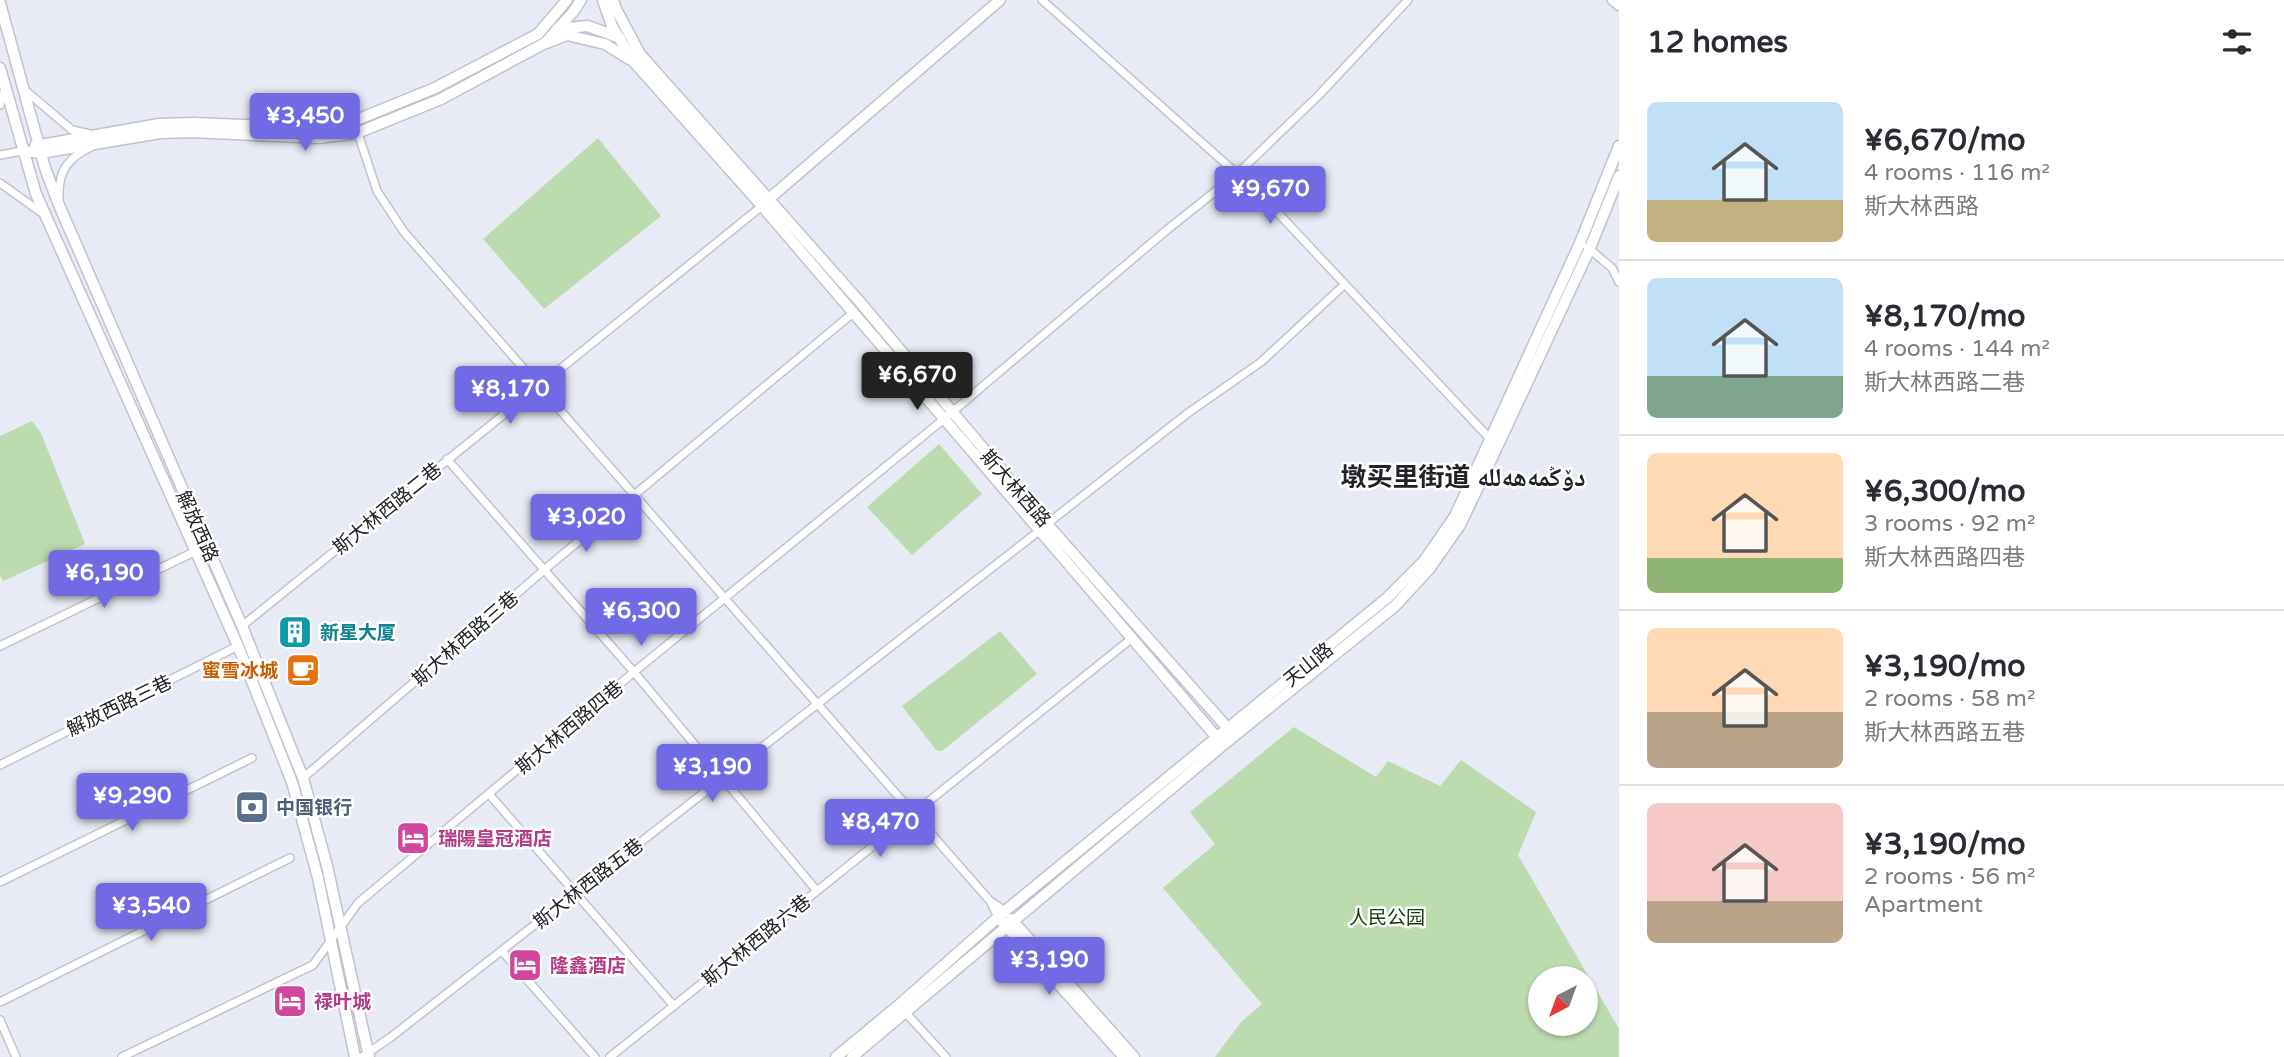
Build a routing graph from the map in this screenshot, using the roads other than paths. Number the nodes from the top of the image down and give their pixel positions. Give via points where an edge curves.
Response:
1 (567, 0) edge
2 (581, 0) edge
3 (603, 0) edge
4 (613, 0) edge
5 (1000, 0) edge
6 (1042, 0) edge
7 (1408, 0) edge
8 (1613, 0) edge
9 (0, 4) edge
10 (1619, 5) edge
11 (557, 29) junction
12 (538, 34) junction
13 (619, 37) junction
14 (545, 43) junction
15 (635, 48) junction
16 (633, 61) junction
17 (0, 68) edge
18 (21, 84) junction
19 (5, 88) junction
20 (0, 105) edge
21 (354, 121) junction
22 (357, 133) junction
23 (98, 139) junction
24 (1619, 146) edge
25 (40, 149) junction
26 (22, 150) junction
27 (0, 155) edge
28 (1237, 174) junction
29 (1619, 176) edge
30 (0, 183) edge
31 (765, 203) junction
32 (59, 205) junction
33 (50, 222) junction
34 (1580, 243) junction
35 (1590, 248) junction
36 (1619, 282) edge
37 (1344, 285) junction
38 (853, 313) junction
39 (538, 386) junction
40 (947, 416) junction
41 (1494, 442) junction
42 (447, 459) junction
43 (636, 494) junction
44 (1043, 527) junction
45 (196, 551) junction
46 (544, 570) junction
47 (725, 598) junction
48 (242, 626) junction
49 (1131, 639) junction
50 (0, 646) edge
51 (238, 646) junction
52 (634, 672) junction
53 (817, 704) junction
54 (1232, 732) junction
55 (1220, 741) junction
56 (252, 758) dead end
57 (0, 765) edge
58 (303, 778) junction
59 (721, 779) junction
60 (489, 794) junction
61 (914, 814) junction
62 (290, 858) dead end
63 (0, 882) edge
64 (817, 891) junction
65 (576, 893) junction
66 (1002, 914) junction
67 (1010, 925) junction
68 (340, 927) junction
69 (331, 941) junction
70 (502, 951) junction
71 (0, 1002) edge
72 (674, 1006) junction
73 (906, 1013) junction
74 (0, 1020) edge
75 (366, 1056) edge
76 (16, 1057) edge
77 (122, 1057) edge
78 (355, 1057) edge
79 (594, 1057) edge
80 (610, 1057) edge
81 (836, 1057) edge
82 (852, 1057) edge
83 (946, 1057) edge
84 (1124, 1057) edge
85 (1134, 1057) edge

1 - 12 main road
2 - 11 main road
3 - 13 main road
4 - 15 main road
5 - 31 main road
6 - 28 street
7 - 28 street, 斯大林西路四巷
8 - 10 main road
9 - 18 main road, 解放西路
11 - 12 main road
11 - 13 main road via 588,26
11 - 14 main road
12 - 21 main road via 435,88
13 - 15 main road
13 - 16 main road
14 - 16 main road via 567,35 604,44
14 - 22 main road via 441,99
15 - 31 main road, 斯大林西路
16 - 31 main road, 斯大林西路
17 - 19 main road, 解放西路
18 - 23 street via 32,99 72,130
18 - 25 main road, 解放西路
19 - 20 street
19 - 26 main road, 解放西路
21 - 22 street
21 - 23 main road via 295,127 159,124
22 - 23 main road via 319,138 192,132
22 - 39 street via 368,168 404,232
23 - 25 main road
23 - 32 street via 78,153 58,180
24 - 34 main road, 天山路
25 - 26 main road
25 - 32 main road, 解放西路
26 - 27 street
26 - 33 main road, 解放西路
28 - 37 street
28 - 40 street, 斯大林西路四巷
29 - 35 main road, 天山路
30 - 33 street
31 - 38 main road, 斯大林西路
31 - 39 street, 斯大林西路二巷
31 - 40 main road, 斯大林西路 via 859,301
32 - 48 main road, 解放西路
33 - 45 main road, 解放西路
34 - 35 street
34 - 41 main road, 天山路
35 - 36 street via 1612,268
35 - 41 main road, 天山路
37 - 41 street
37 - 44 street, 斯大林西路五巷 via 1261,362
38 - 40 main road, 斯大林西路
38 - 43 street, 斯大林西路三巷
39 - 42 street, 斯大林西路二巷
39 - 43 street
40 - 44 main road, 斯大林西路
40 - 47 street, 斯大林西路四巷
41 - 54 main road, 天山路 via 1460,525 1430,568 1395,606
42 - 46 street
42 - 48 street, 斯大林西路二巷
43 - 46 street, 斯大林西路三巷
43 - 47 street
44 - 49 main road, 斯大林西路
44 - 53 street, 斯大林西路五巷
44 - 54 main road, 斯大林西路
45 - 50 street
45 - 51 main road, 解放西路
46 - 52 street
46 - 58 street, 斯大林西路三巷
47 - 52 street, 斯大林西路四巷
47 - 53 street
48 - 58 main road, 解放西路
49 - 55 main road, 斯大林西路
49 - 61 street, 斯大林西路六巷
51 - 57 street, 解放西路三巷
51 - 69 main road, 解放西路 via 292,782
52 - 59 street
52 - 60 street, 斯大林西路四巷
53 - 59 street, 斯大林西路五巷
53 - 61 street
54 - 55 main road, 天山路
55 - 66 main road, 天山路
55 - 67 main road, 天山路
56 - 63 street
58 - 68 main road, 解放西路
59 - 64 street
59 - 65 street, 斯大林西路五巷
60 - 65 street
60 - 68 street, 斯大林西路四巷 via 358,903
61 - 64 street, 斯大林西路六巷
61 - 66 street
62 - 71 street
64 - 72 street, 斯大林西路六巷
65 - 70 street, 斯大林西路五巷
65 - 72 street
66 - 67 main road
66 - 81 main road, 天山路
67 - 73 main road, 天山路
67 - 84 main road
67 - 85 main road
68 - 69 street, 斯大林西路四巷
68 - 75 main road, 解放西路
69 - 77 street, 斯大林西路四巷 via 313,965
69 - 78 main road, 解放西路
70 - 75 street, 斯大林西路五巷
70 - 79 street
72 - 80 street, 斯大林西路六巷
73 - 82 main road, 天山路
73 - 83 street
74 - 76 street

